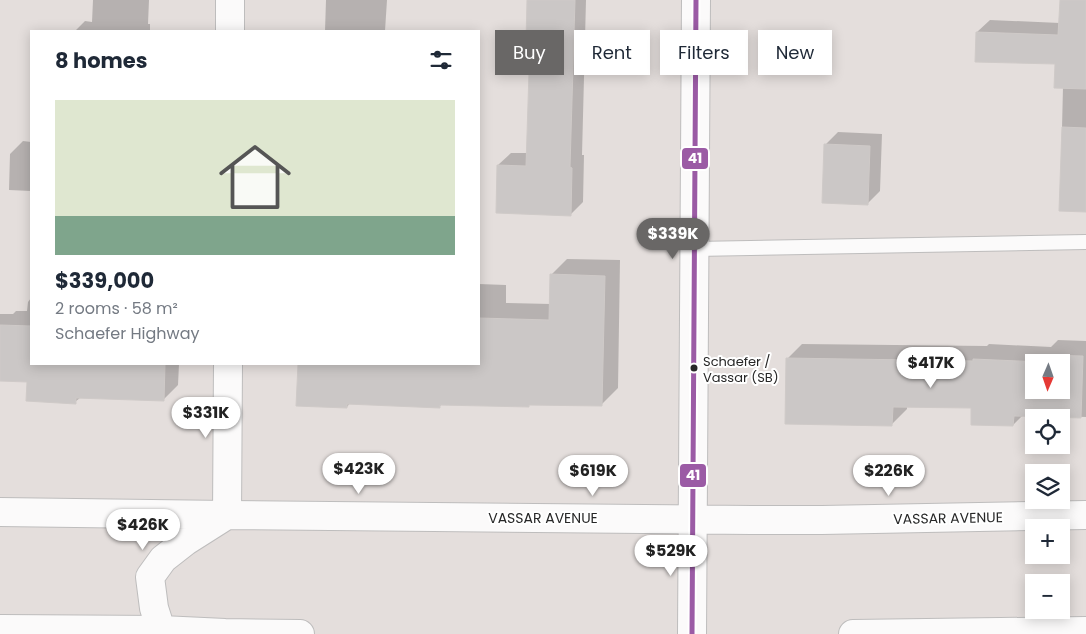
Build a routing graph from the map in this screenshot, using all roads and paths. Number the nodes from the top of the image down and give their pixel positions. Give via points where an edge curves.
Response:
1 (230, 0) edge
2 (696, 0) edge
3 (230, 30) edge
4 (1086, 242) edge
5 (694, 249) junction
6 (228, 365) edge
7 (0, 512) edge
8 (226, 515) junction
9 (1086, 515) edge
10 (693, 520) junction
11 (0, 629) edge
12 (161, 630) junction
13 (1086, 631) edge
14 (225, 634) edge
15 (300, 634) edge
16 (692, 634) edge
17 (853, 634) edge

1 - 3 street
2 - 5 street
4 - 5 lane
5 - 10 street
6 - 8 street
7 - 8 street, VASSAR AVENUE
8 - 10 street, VASSAR AVENUE
8 - 12 street via 163,559 150,577
9 - 10 street, VASSAR AVENUE
10 - 16 street
11 - 12 street
12 - 14 street
13 - 17 street
14 - 15 street

